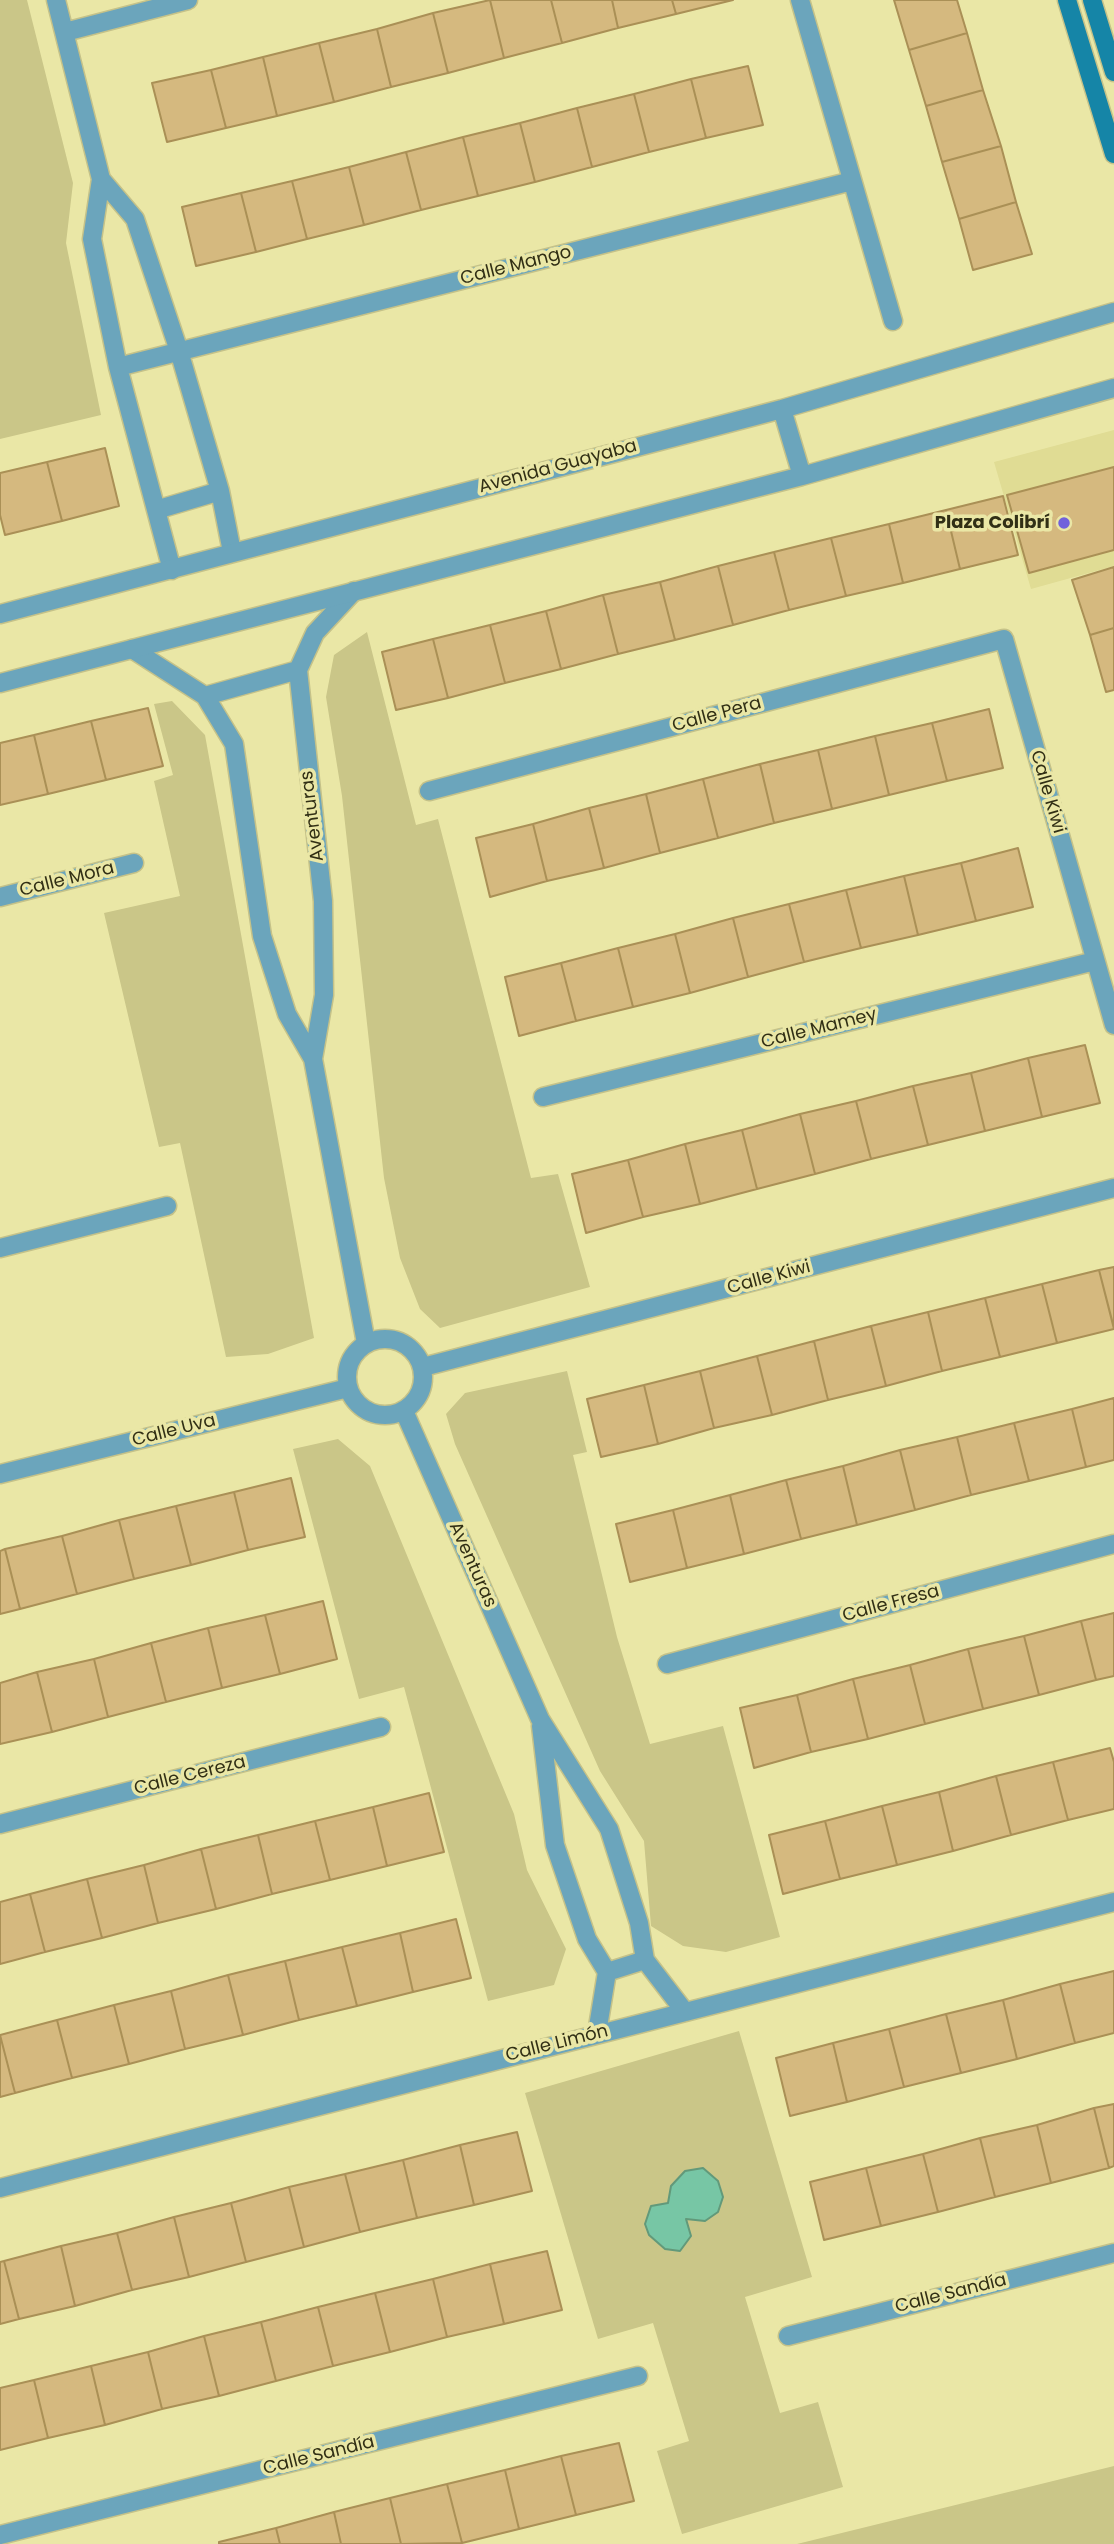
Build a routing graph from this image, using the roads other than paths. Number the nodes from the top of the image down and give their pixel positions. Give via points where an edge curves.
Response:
1 (57, 0) edge
2 (188, 0) edge
3 (800, 0) edge
4 (1067, 0) edge
5 (1092, 0) edge
6 (65, 32) junction
7 (1114, 72) edge
8 (1114, 154) edge
9 (101, 179) junction
10 (852, 181) junction
11 (1114, 312) edge
12 (893, 321) dead end
13 (179, 351) junction
14 (118, 367) junction
15 (1114, 388) edge
16 (782, 409) junction
17 (802, 476) junction
18 (220, 491) junction
19 (156, 510) junction
20 (232, 552) junction
21 (172, 570) junction
22 (354, 592) junction
23 (0, 614) edge
24 (1004, 639) joint
25 (132, 649) junction
26 (298, 670) junction
27 (0, 683) edge
28 (205, 696) junction
29 (429, 790) dead end
30 (134, 863) dead end
31 (0, 897) edge
32 (1095, 961) junction
33 (1114, 1025) edge
34 (313, 1059) junction
35 (543, 1097) dead end
36 (1114, 1188) edge
37 (167, 1206) dead end
38 (0, 1248) edge
39 (366, 1343) junction
40 (423, 1367) junction
41 (348, 1388) junction
42 (404, 1411) junction
43 (0, 1474) edge
44 (1114, 1544) edge
45 (667, 1664) dead end
46 (540, 1719) junction
47 (381, 1727) dead end
48 (0, 1824) edge
49 (1114, 1902) edge
50 (645, 1960) junction
51 (607, 1972) junction
52 (685, 2012) junction
53 (597, 2034) junction
54 (0, 2188) edge
55 (1114, 2253) edge
56 (788, 2336) dead end
57 (638, 2376) dead end
58 (0, 2535) edge

1 - 6 street
2 - 6 street
3 - 10 street
4 - 8 main road
5 - 7 main road
6 - 9 street
9 - 13 street via 135,219
9 - 14 street via 92,239
10 - 12 street
10 - 13 street, Calle Mango
11 - 16 street, Avenida Guayaba
13 - 14 street, Calle Mango
13 - 18 street
14 - 19 street
15 - 17 street
16 - 17 street
16 - 20 street, Avenida Guayaba
17 - 22 street
18 - 19 street
18 - 20 street
19 - 21 street
20 - 21 street, Avenida Guayaba
21 - 23 street, Avenida Guayaba
22 - 25 street
22 - 26 street, Aventuras via 314,633
24 - 29 street, Calle Pera
24 - 32 street, Calle Kiwi
25 - 27 street
25 - 28 street, Aventuras
26 - 28 street
26 - 34 street, Aventuras via 323,901 324,995
28 - 34 street, Aventuras via 234,744 262,936 287,1014
30 - 31 street, Calle Mora
32 - 33 street, Calle Kiwi
32 - 35 street, Calle Mamey
34 - 39 street, Aventuras
36 - 40 street, Calle Kiwi
37 - 38 street
39 - 40 street via 383,1338 401,1342 415,1352
39 - 41 street via 347,1370
40 - 42 street via 424,1384 417,1400
41 - 42 street via 356,1403 370,1413 387,1416
41 - 43 street, Calle Uva
42 - 46 street, Aventuras
44 - 45 street, Calle Fresa
46 - 50 street, Aventuras via 609,1829 639,1923
46 - 51 street, Aventuras via 555,1845 587,1940
47 - 48 street, Calle Cereza
49 - 52 street, Calle Limón
50 - 51 street
50 - 52 street, Aventuras
51 - 53 street
52 - 53 street, Calle Limón
53 - 54 street, Calle Limón
55 - 56 street, Calle Sandía
57 - 58 street, Calle Sandía

